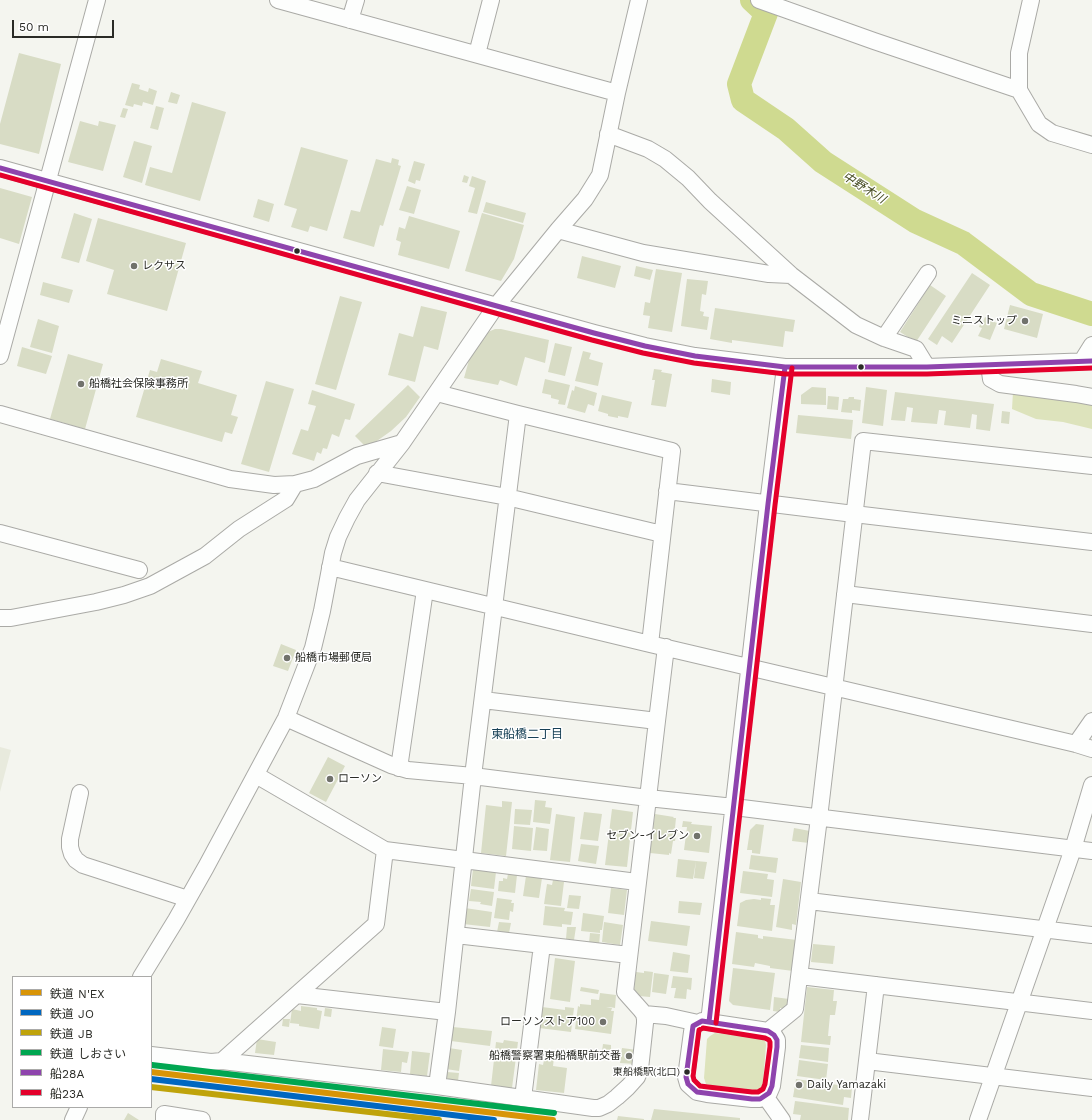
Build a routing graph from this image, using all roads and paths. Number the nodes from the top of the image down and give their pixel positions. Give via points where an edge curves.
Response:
1 (97, 0) edge
2 (278, 0) edge
3 (356, 0) edge
4 (491, 0) edge
5 (639, 0) edge
6 (758, 0) edge
7 (1030, 0) edge
8 (350, 20) junction
9 (477, 54) junction
10 (1019, 90) junction
11 (617, 93) junction
12 (608, 134) junction
13 (1092, 145) edge
14 (0, 168) edge
15 (48, 182) junction
16 (558, 230) junction
17 (928, 273) dead end
18 (791, 275) junction
19 (496, 306) junction
20 (884, 338) junction
21 (1092, 345) edge
22 (0, 356) edge
23 (1087, 361) edge
24 (989, 365) junction
25 (785, 367) junction
26 (927, 367) junction
27 (436, 393) junction
28 (1092, 397) edge
29 (0, 414) edge
30 (518, 414) junction
31 (402, 443) junction
32 (1092, 466) edge
33 (377, 473) junction
34 (295, 484) junction
35 (667, 491) junction
36 (507, 497) junction
37 (768, 504) junction
38 (854, 514) junction
39 (0, 533) edge
40 (662, 534) junction
41 (1092, 542) edge
42 (330, 567) junction
43 (139, 570) dead end
44 (425, 590) junction
45 (845, 594) junction
46 (494, 607) junction
47 (0, 618) edge
48 (1092, 624) edge
49 (650, 644) junction
50 (666, 647) junction
51 (750, 667) junction
52 (834, 687) junction
53 (482, 700) junction
54 (286, 718) junction
55 (656, 721) junction
56 (1092, 721) edge
57 (1076, 744) junction
58 (1092, 749) edge
59 (399, 768) junction
60 (256, 775) junction
61 (473, 776) junction
62 (1092, 785) edge
63 (80, 793) dead end
64 (648, 798) junction
65 (734, 807) junction
66 (819, 818) junction
67 (1073, 849) junction
68 (385, 850) junction
69 (1092, 852) edge
70 (464, 860) junction
71 (638, 882) junction
72 (188, 899) junction
73 (809, 901) junction
74 (1045, 930) junction
75 (456, 935) junction
76 (1092, 935) edge
77 (542, 945) junction
78 (629, 955) junction
79 (142, 976) edge
80 (800, 976) junction
81 (876, 985) junction
82 (297, 995) junction
83 (1019, 1002) junction
84 (1092, 1011) edge
85 (447, 1012) junction
86 (644, 1014) junction
87 (703, 1022) junction
88 (768, 1031) junction
89 (152, 1055) edge
90 (222, 1061) junction
91 (867, 1061) junction
92 (994, 1077) junction
93 (437, 1086) junction
94 (1092, 1088) edge
95 (765, 1096) junction
96 (523, 1098) junction
97 (79, 1108) edge
98 (73, 1120) edge
99 (164, 1120) edge
100 (202, 1120) edge
101 (782, 1120) edge
102 (860, 1120) edge
103 (978, 1120) edge

1 - 15 street
2 - 8 street
3 - 8 street
4 - 9 street
5 - 11 street
6 - 10 street
7 - 10 street via 1020,53
8 - 9 street
9 - 11 street
10 - 13 street via 1039,124 1052,133
11 - 12 street
12 - 16 street via 600,175 585,199
12 - 18 street via 648,149 665,159
14 - 15 street
15 - 19 street
15 - 22 street
16 - 18 street via 643,253 769,274
16 - 19 street
17 - 20 street
18 - 20 street via 856,325
19 - 25 street via 645,346 696,356
19 - 27 street
20 - 26 street via 916,349
21 - 23 street
23 - 24 street
24 - 26 street
24 - 28 street via 991,378 1000,384
25 - 26 street
25 - 37 street
27 - 30 street
27 - 31 street
29 - 34 street via 230,479 274,485
30 - 35 street via 672,450
30 - 36 street
31 - 33 street
31 - 34 street via 357,456 314,479
32 - 38 street via 863,441
33 - 36 street
33 - 42 street via 347,518 338,537
34 - 47 street via 286,498 239,529 205,556 150,586 96,602
35 - 37 street
35 - 40 street
36 - 40 street
36 - 46 street
37 - 38 street
37 - 51 street
38 - 41 street
38 - 45 street
39 - 43 street
40 - 49 street
42 - 44 street
42 - 54 street via 313,648
44 - 46 street
44 - 59 street
45 - 48 street
45 - 52 street
46 - 49 street
46 - 53 street
49 - 50 street
50 - 51 street
50 - 55 street
51 - 52 street
51 - 65 street
52 - 57 street
52 - 66 street
53 - 55 street
53 - 61 street
54 - 59 street
54 - 60 street
55 - 64 street
56 - 57 street
57 - 58 street
59 - 61 street
60 - 68 street
60 - 72 street
61 - 64 street
61 - 70 street
62 - 67 street
63 - 72 street via 70,839 72,854 76,860 83,865
64 - 65 street
64 - 71 street
65 - 66 street
65 - 87 street
66 - 67 street
66 - 73 street
67 - 69 street
67 - 74 street
68 - 70 street
68 - 82 street via 376,924
70 - 71 street
70 - 75 street
71 - 78 street
72 - 79 street
73 - 74 street
73 - 80 street
74 - 76 street
74 - 83 street
75 - 77 street
75 - 85 street
77 - 78 street
77 - 96 street
78 - 86 street via 625,992
80 - 81 street
80 - 88 street via 795,1009
81 - 83 street
81 - 91 street
82 - 85 street
82 - 90 street
83 - 84 street
83 - 92 street
85 - 93 street
86 - 87 street
86 - 96 street via 640,1069 637,1077 608,1104 593,1108
87 - 88 street
87 - 95 street via 693,1026 686,1077 688,1084 697,1092 707,1094 752,1099
88 - 95 street via 777,1040 777,1047 772,1086
89 - 90 street
90 - 93 street
91 - 92 street
91 - 102 street
92 - 94 street
92 - 103 street
93 - 96 street
95 - 101 street
97 - 98 street
99 - 100 street via 164,1114

